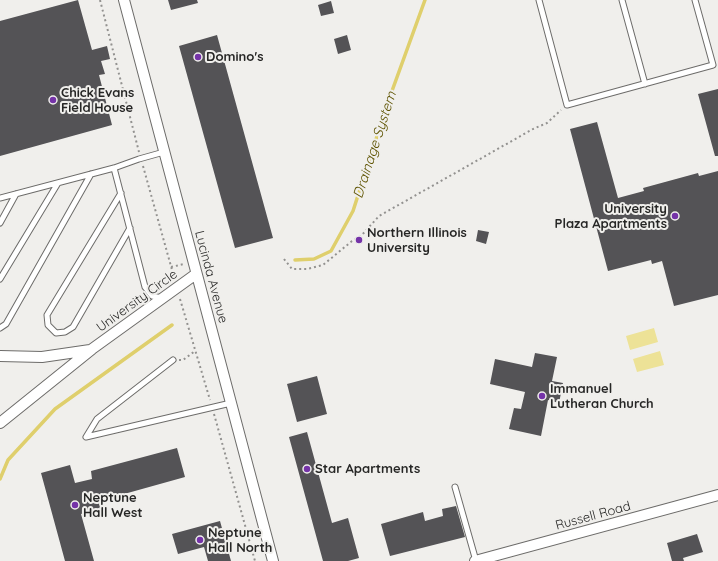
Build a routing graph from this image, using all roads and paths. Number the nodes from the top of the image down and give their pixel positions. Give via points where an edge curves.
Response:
1 (100, 0) edge
2 (124, 0) edge
3 (539, 0) edge
4 (622, 0) edge
5 (695, 0) edge
6 (645, 84) junction
7 (567, 105) junction
8 (164, 152) junction
9 (141, 158) junction
10 (114, 168) junction
11 (91, 174) junction
12 (58, 183) junction
13 (121, 193) junction
14 (16, 194) junction
15 (0, 198) edge
16 (0, 223) edge
17 (130, 228) junction
18 (284, 258) dead end
19 (171, 267) dead end
20 (196, 274) junction
21 (0, 279) edge
22 (163, 298) junction
23 (181, 303) dead end
24 (0, 328) edge
25 (92, 349) junction
26 (195, 351) junction
27 (0, 356) edge
28 (173, 360) joint
29 (231, 403) junction
30 (212, 408) junction
31 (0, 423) edge
32 (455, 487) dead end
33 (718, 496) edge
34 (255, 561) edge
35 (273, 561) edge
36 (476, 561) edge

1 - 9 path
2 - 8 street, Lucinda Avenue
3 - 7 lane
4 - 6 lane
5 - 6 lane via 713,65
6 - 7 lane
7 - 18 path via 547,123 379,216 361,236 323,265 292,269
8 - 9 lane
8 - 20 street, Lucinda Avenue
9 - 10 lane
9 - 19 path
10 - 11 lane
10 - 13 lane
11 - 12 lane
11 - 24 lane via 6,324
12 - 14 lane
12 - 21 lane
13 - 17 lane
13 - 17 lane via 47,315 48,326 56,333 66,332 74,327
14 - 15 lane
14 - 16 lane
17 - 22 lane via 145,287 152,296
20 - 22 street, University Circle
20 - 29 street, Lucinda Avenue
22 - 25 street, University Circle
23 - 26 path
25 - 27 street, University Circle via 42,357
25 - 31 street, University Circle
26 - 28 path via 183,360
26 - 30 path
28 - 30 lane via 96,419 86,437
29 - 30 lane
29 - 35 street, Lucinda Avenue
30 - 34 path
32 - 36 lane
33 - 36 street, Russell Road

